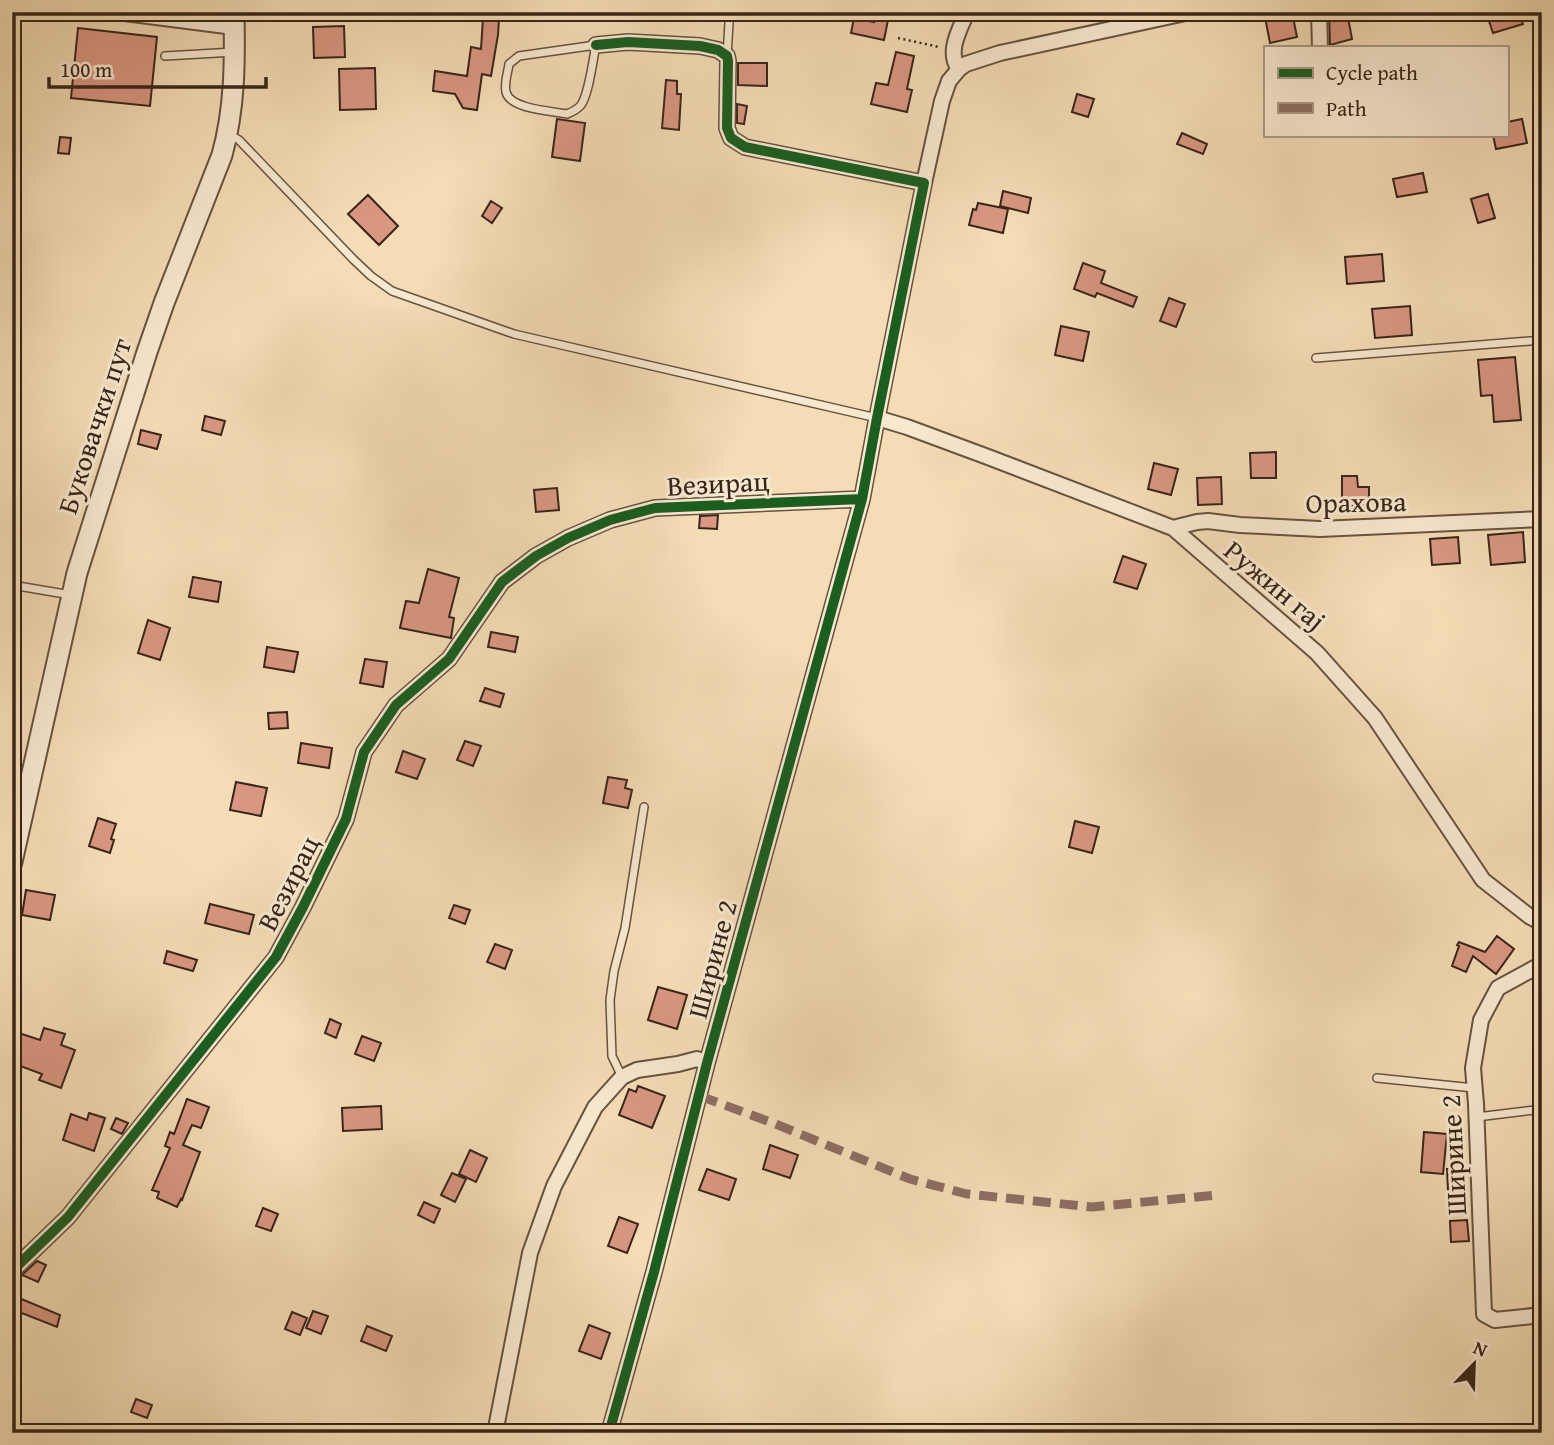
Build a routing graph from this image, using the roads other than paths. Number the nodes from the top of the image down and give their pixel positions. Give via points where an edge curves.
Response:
1 (117, 12) edge
2 (729, 12) edge
3 (967, 12) edge
4 (1190, 12) edge
5 (1319, 12) edge
6 (234, 20) edge
7 (596, 45) junction
8 (1320, 46) edge
9 (234, 52) junction
10 (165, 56) dead end
11 (727, 56) junction
12 (959, 69) junction
13 (228, 134) junction
14 (924, 183) junction
15 (1542, 340) edge
16 (1316, 358) dead end
17 (877, 418) junction
18 (862, 499) junction
19 (1542, 519) edge
20 (1173, 528) junction
21 (12, 585) edge
22 (72, 596) junction
23 (21, 779) edge
24 (644, 807) dead end
25 (12, 862) edge
26 (1542, 923) edge
27 (1542, 964) edge
28 (707, 1063) junction
29 (622, 1077) junction
30 (1377, 1078) dead end
31 (1475, 1088) junction
32 (1542, 1110) edge
33 (1477, 1117) junction
34 (12, 1271) edge
35 (1542, 1315) edge
36 (495, 1433) edge
37 (609, 1433) edge

1 - 6 street
2 - 11 lane
3 - 12 street via 954,50
4 - 12 street via 1000,53
5 - 8 street
6 - 9 street, Буковачки пут
7 - 7 lane via 519,56 509,64 505,89 509,100 573,112 585,97
7 - 11 street via 700,46
9 - 10 lane
9 - 13 street, Буковачки пут
11 - 14 street via 727,128 731,138 746,146
12 - 14 street via 942,101
13 - 17 lane via 239,139 353,259 393,291 514,334
13 - 22 street, Буковачки пут via 147,352
14 - 17 street
15 - 16 lane
17 - 18 street
17 - 20 street, Ружин гај
18 - 28 street, Ширине 2
18 - 34 street, Везирац via 655,508 568,538 502,582 449,659 396,705 364,752 346,819 275,957 68,1217
19 - 20 street, Орахова via 1320,529 1208,521
20 - 26 street, Ружин гај via 1317,653 1375,718 1483,880
21 - 22 lane
22 - 23 street, Буковачки пут
23 - 25 street, Буковачки пут
24 - 29 lane via 610,1000 612,1056
27 - 31 street, Ширине 2 via 1499,988 1481,1020 1473,1068
28 - 29 street via 697,1059
28 - 37 street, Ширине 2
29 - 36 street via 595,1107 554,1186 530,1253
30 - 31 lane
31 - 33 street, Ширине 2
32 - 33 lane
33 - 35 street, Ширине 2 via 1484,1314 1495,1320

